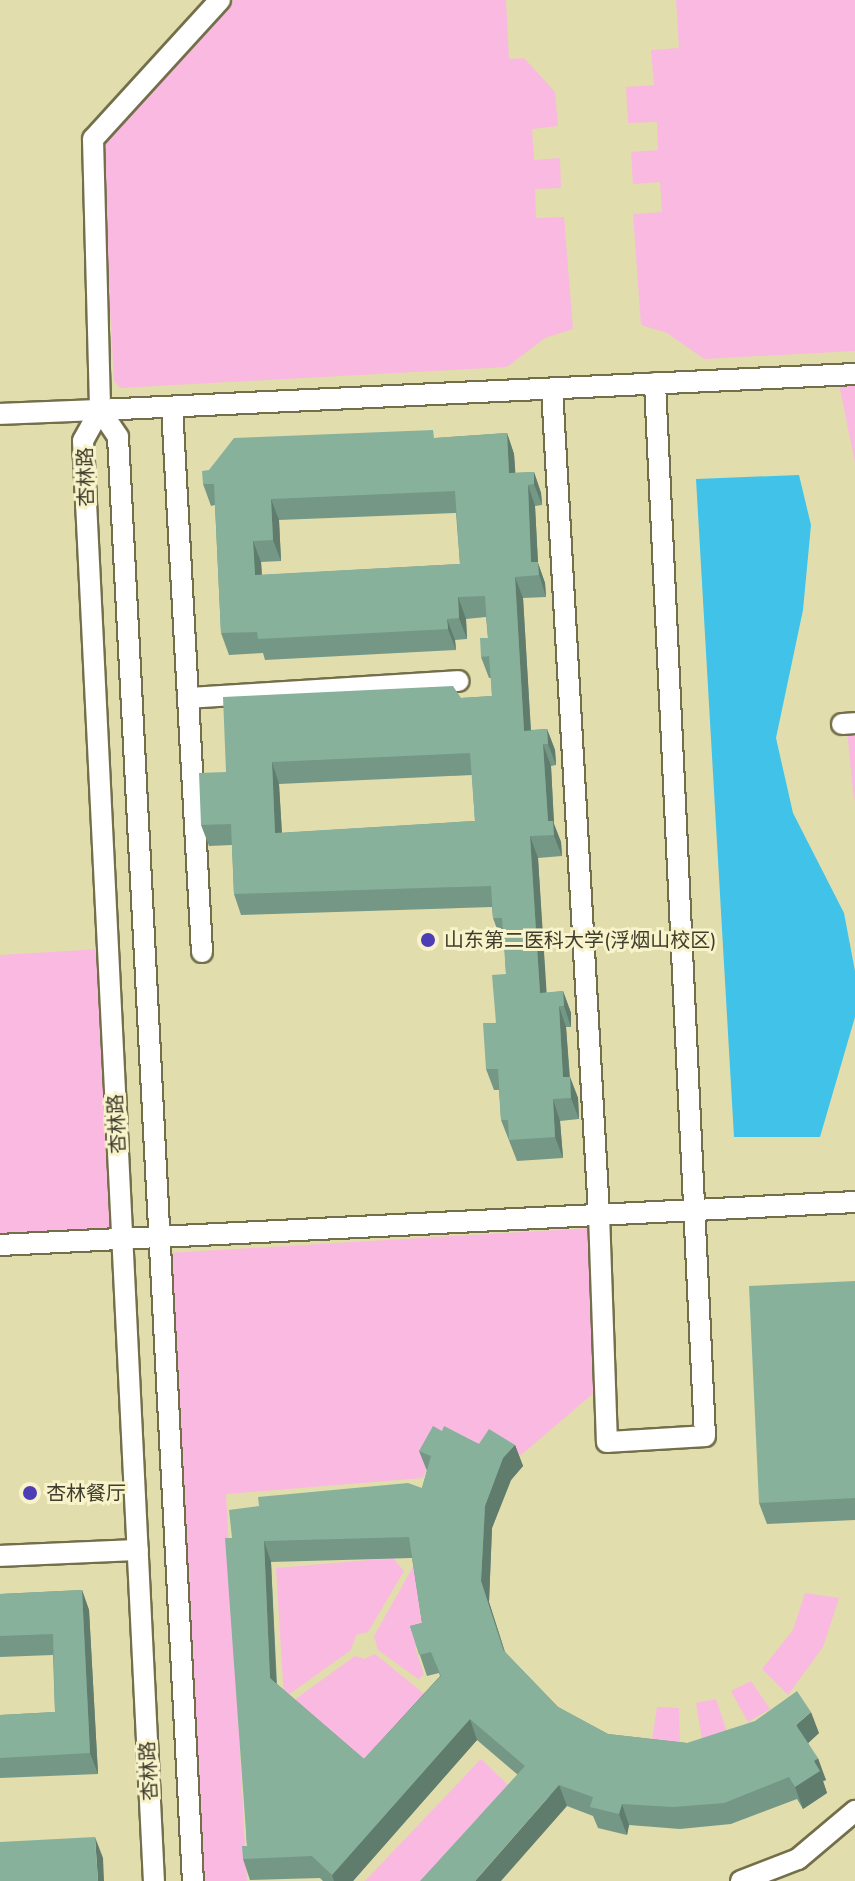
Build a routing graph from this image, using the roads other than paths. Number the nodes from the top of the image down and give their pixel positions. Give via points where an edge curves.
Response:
1 (220, 0) edge
2 (855, 374) edge
3 (655, 383) junction
4 (552, 389) junction
5 (172, 407) junction
6 (100, 410) junction
7 (0, 414) edge
8 (458, 681) dead end
9 (188, 698) junction
10 (202, 952) dead end
11 (855, 1202) edge
12 (697, 1209) junction
13 (599, 1214) junction
14 (161, 1237) junction
15 (123, 1239) junction
16 (0, 1245) edge
17 (138, 1550) junction
18 (0, 1556) edge
19 (855, 1811) edge
20 (154, 1881) edge
21 (193, 1881) edge
22 (741, 1881) edge

1 - 6 lane via 93,139
2 - 3 lane
3 - 4 lane
3 - 12 lane
4 - 5 lane
4 - 13 lane
5 - 6 lane
5 - 9 lane
6 - 7 lane
6 - 14 lane, 杏林路 via 118,437
6 - 15 lane, 杏林路 via 83,441
8 - 9 lane
9 - 10 lane
11 - 12 lane
12 - 13 lane
12 - 13 lane via 705,1436 607,1442
13 - 14 lane
14 - 15 lane
14 - 21 lane, 杏林路
15 - 16 lane
15 - 17 lane, 杏林路
17 - 18 lane
17 - 20 lane, 杏林路
19 - 22 lane via 798,1859

